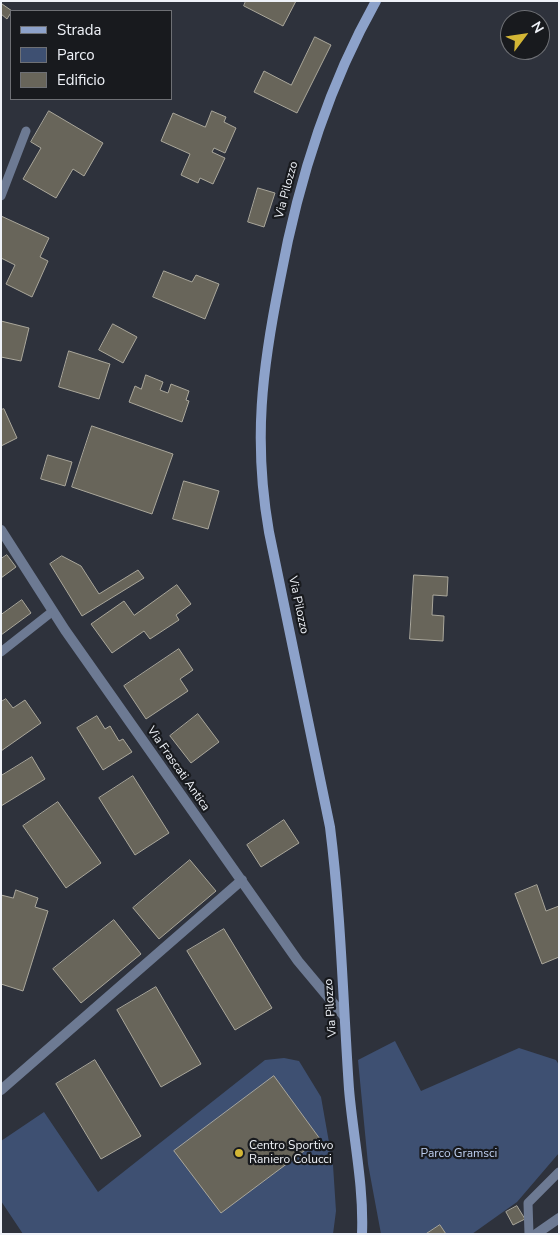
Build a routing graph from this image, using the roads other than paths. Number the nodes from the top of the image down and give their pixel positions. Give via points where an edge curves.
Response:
1 (376, 1) edge
2 (26, 132) dead end
3 (1, 196) edge
4 (1, 530) edge
5 (53, 611) junction
6 (1, 652) edge
7 (242, 880) junction
8 (344, 1016) junction
9 (1, 1090) edge
10 (559, 1172) edge
11 (559, 1218) edge
12 (363, 1232) edge
13 (529, 1234) edge
14 (536, 1234) edge

1 - 8 main road, Via Pilozzo via 340,72 296,199 269,334 260,413 261,471 267,521 330,827
2 - 3 lane
4 - 5 street, Via Frascati Antica
5 - 6 lane
5 - 7 street, Via Frascati Antica
7 - 8 street, Via Frascati Antica via 298,961
7 - 9 street
8 - 12 main road, Via Pilozzo
10 - 13 lane via 528,1203
11 - 14 street

